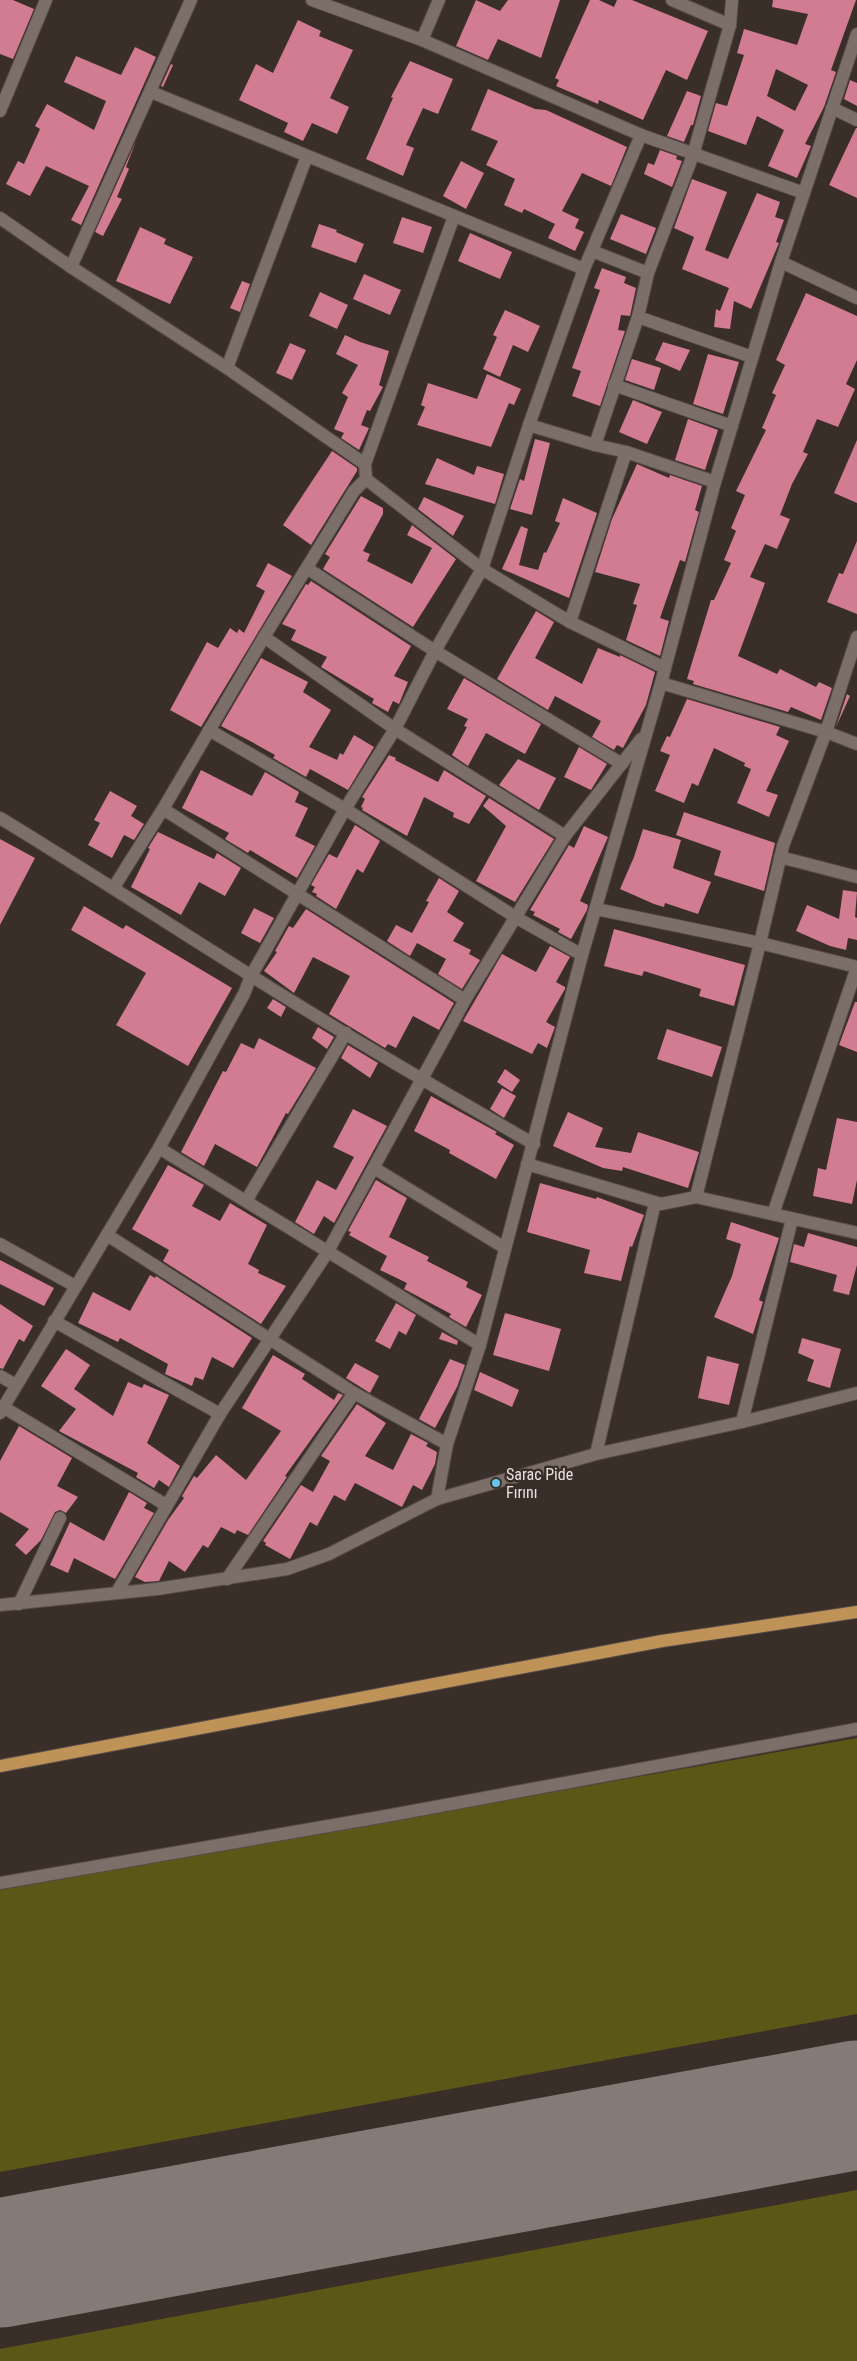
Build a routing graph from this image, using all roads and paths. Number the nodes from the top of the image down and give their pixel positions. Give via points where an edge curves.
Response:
1 (46, 0) edge
2 (191, 0) edge
3 (312, 0) edge
4 (439, 0) edge
5 (672, 0) edge
6 (732, 0) edge
7 (730, 25) junction
8 (857, 34) edge
9 (422, 40) junction
10 (151, 92) junction
11 (832, 108) junction
12 (0, 111) edge
13 (857, 120) edge
14 (641, 135) junction
15 (693, 155) junction
16 (307, 156) junction
17 (804, 193) junction
18 (454, 216) junction
19 (0, 218) edge
20 (592, 251) junction
21 (781, 262) junction
22 (71, 268) junction
23 (584, 269) junction
24 (648, 273) junction
25 (857, 298) edge
26 (638, 317) junction
27 (752, 357) junction
28 (227, 368) junction
29 (614, 385) junction
30 (528, 425) junction
31 (732, 426) junction
32 (595, 445) junction
33 (626, 452) junction
34 (365, 464) junction
35 (366, 479) junction
36 (715, 482) junction
37 (308, 569) junction
38 (482, 569) junction
39 (570, 622) junction
40 (264, 637) junction
41 (857, 637) edge
42 (435, 652) junction
43 (664, 668) junction
44 (661, 682) junction
45 (395, 729) junction
46 (208, 730) junction
47 (826, 732) junction
48 (645, 734) junction
49 (857, 744) edge
50 (622, 764) junction
51 (163, 809) junction
52 (345, 809) junction
53 (0, 818) edge
54 (565, 836) junction
55 (780, 857) junction
56 (857, 877) edge
57 (114, 887) junction
58 (299, 894) junction
59 (596, 909) junction
60 (517, 918) junction
61 (760, 943) junction
62 (582, 955) junction
63 (857, 967) edge
64 (251, 976) junction
65 (465, 1000) junction
66 (346, 1033) junction
67 (420, 1079) junction
68 (534, 1144) junction
69 (159, 1148) junction
70 (527, 1164) junction
71 (374, 1168) junction
72 (696, 1197) junction
73 (246, 1201) junction
74 (655, 1203) junction
75 (773, 1214) junction
76 (792, 1218) junction
77 (857, 1233) edge
78 (107, 1235) junction
79 (0, 1244) edge
80 (505, 1248) junction
81 (327, 1253) junction
82 (75, 1286) junction
83 (54, 1321) junction
84 (271, 1340) junction
85 (480, 1345) junction
86 (0, 1376) edge
87 (16, 1385) junction
88 (857, 1392) edge
89 (354, 1393) junction
90 (2, 1410) edge
91 (220, 1414) junction
92 (742, 1422) junction
93 (447, 1444) junction
94 (596, 1454) junction
95 (437, 1499) junction
96 (166, 1505) junction
97 (60, 1518) dead end
98 (227, 1578) junction
99 (117, 1592) junction
100 (19, 1604) junction
101 (0, 1605) edge
102 (857, 1612) edge
103 (857, 1729) edge
104 (0, 1766) edge
105 (0, 1883) edge

1 - 12 street
2 - 10 street
3 - 9 street
4 - 9 street
5 - 7 street
6 - 7 street
7 - 15 street
8 - 11 street
9 - 14 street
10 - 16 street
10 - 22 street
11 - 13 street
11 - 17 street
14 - 15 street
14 - 20 street
15 - 17 street
15 - 24 street
16 - 18 street
16 - 28 street
17 - 21 street
18 - 23 street
18 - 34 street
19 - 22 street
20 - 23 street
20 - 24 street
21 - 25 street
21 - 27 street
22 - 28 street
23 - 30 street
24 - 26 street
26 - 27 street
26 - 29 street
27 - 31 street
28 - 34 street
29 - 31 street
29 - 32 street
30 - 32 street
30 - 38 street
31 - 36 street
32 - 33 street
33 - 36 street
33 - 39 street
34 - 35 street
35 - 37 street via 354,492
35 - 38 street
36 - 43 street
37 - 40 street
37 - 42 street
38 - 39 street
38 - 42 street
39 - 43 street
40 - 45 street
40 - 46 street
41 - 47 street
42 - 45 street
42 - 50 street
43 - 44 street
44 - 47 street
44 - 48 street
45 - 52 street
45 - 54 street
46 - 51 street
46 - 52 street
47 - 49 street
47 - 55 street
48 - 50 street
48 - 59 street
50 - 54 street
51 - 57 street
51 - 58 street
52 - 58 street
52 - 60 street
53 - 57 street
54 - 60 street
55 - 56 street
55 - 61 street
57 - 64 street
58 - 64 street
58 - 65 street
59 - 61 street
59 - 62 street
60 - 62 street
60 - 65 street
61 - 63 street
61 - 72 street
62 - 68 street
63 - 75 street
64 - 66 street
64 - 69 street
65 - 67 street
66 - 67 street
66 - 73 street
67 - 68 street
67 - 71 street
68 - 70 street
69 - 73 street
69 - 78 street
70 - 74 street
70 - 80 street
71 - 80 street
71 - 81 street
72 - 74 street
72 - 75 street
73 - 81 street
74 - 94 street
75 - 76 street
76 - 77 street
76 - 92 street
78 - 82 street
78 - 84 street
79 - 82 street
80 - 85 street
81 - 84 street
81 - 85 street
82 - 83 street
83 - 87 street
83 - 91 street
84 - 89 street
84 - 91 street
85 - 93 street
86 - 87 street
87 - 90 street
88 - 92 street
89 - 93 street
89 - 98 street
90 - 96 street
91 - 96 street
92 - 94 street
93 - 95 street
94 - 95 street
95 - 98 street via 329,1554 287,1569
96 - 99 street
97 - 100 street
98 - 99 street
99 - 100 street
100 - 101 street
102 - 104 main road via 662,1641
103 - 105 street via 376,1818

